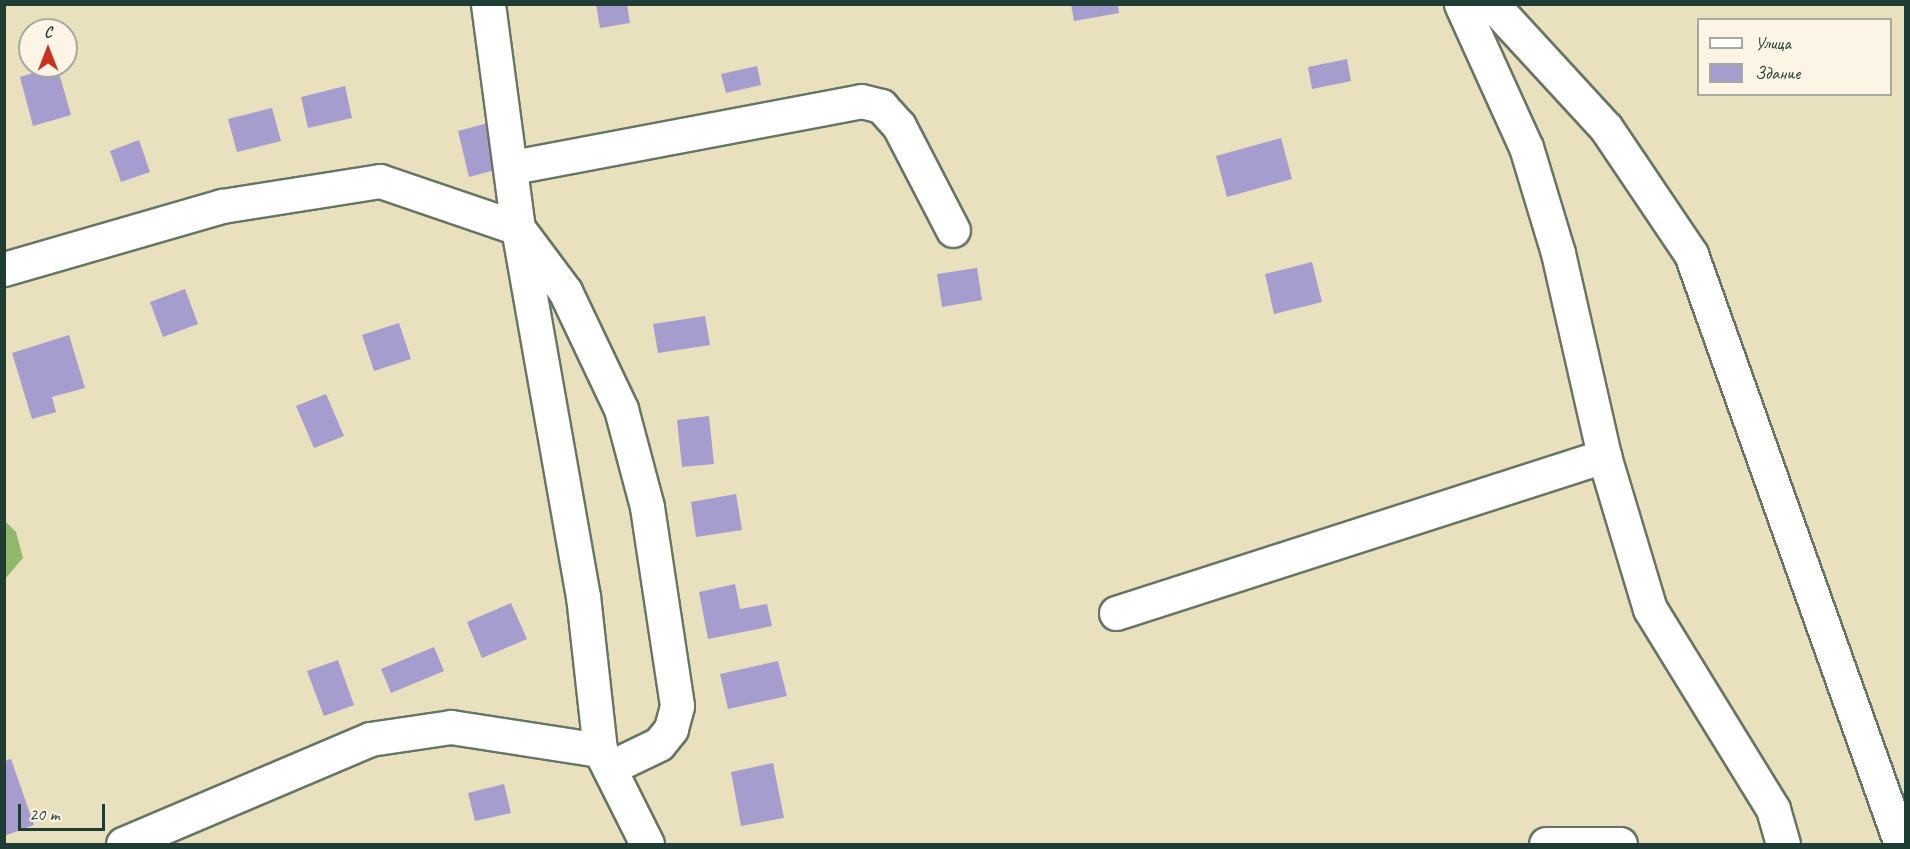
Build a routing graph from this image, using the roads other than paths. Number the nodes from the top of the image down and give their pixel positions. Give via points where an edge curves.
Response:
1 (488, 4) edge
2 (1461, 4) edge
3 (1492, 4) edge
4 (513, 167) junction
5 (518, 228) junction
6 (953, 230) dead end
7 (4, 270) edge
8 (1604, 456) junction
9 (1116, 613) dead end
10 (604, 759) junction
11 (123, 844) edge
12 (647, 844) edge
13 (1546, 844) edge
14 (1620, 844) edge
15 (1783, 844) edge
16 (1901, 844) edge

1 - 4 street
2 - 8 street via 1526,147 1558,253
3 - 16 street via 1606,128 1691,254
4 - 5 street
4 - 6 street via 861,101 881,106 899,126
5 - 7 street via 380,181 222,206
5 - 10 street via 582,596
5 - 10 street via 565,291 621,409 649,518 677,706 671,729 659,744
8 - 9 street
8 - 15 street via 1650,609 1773,809
10 - 11 street via 451,727 370,739
10 - 12 street
13 - 14 street

